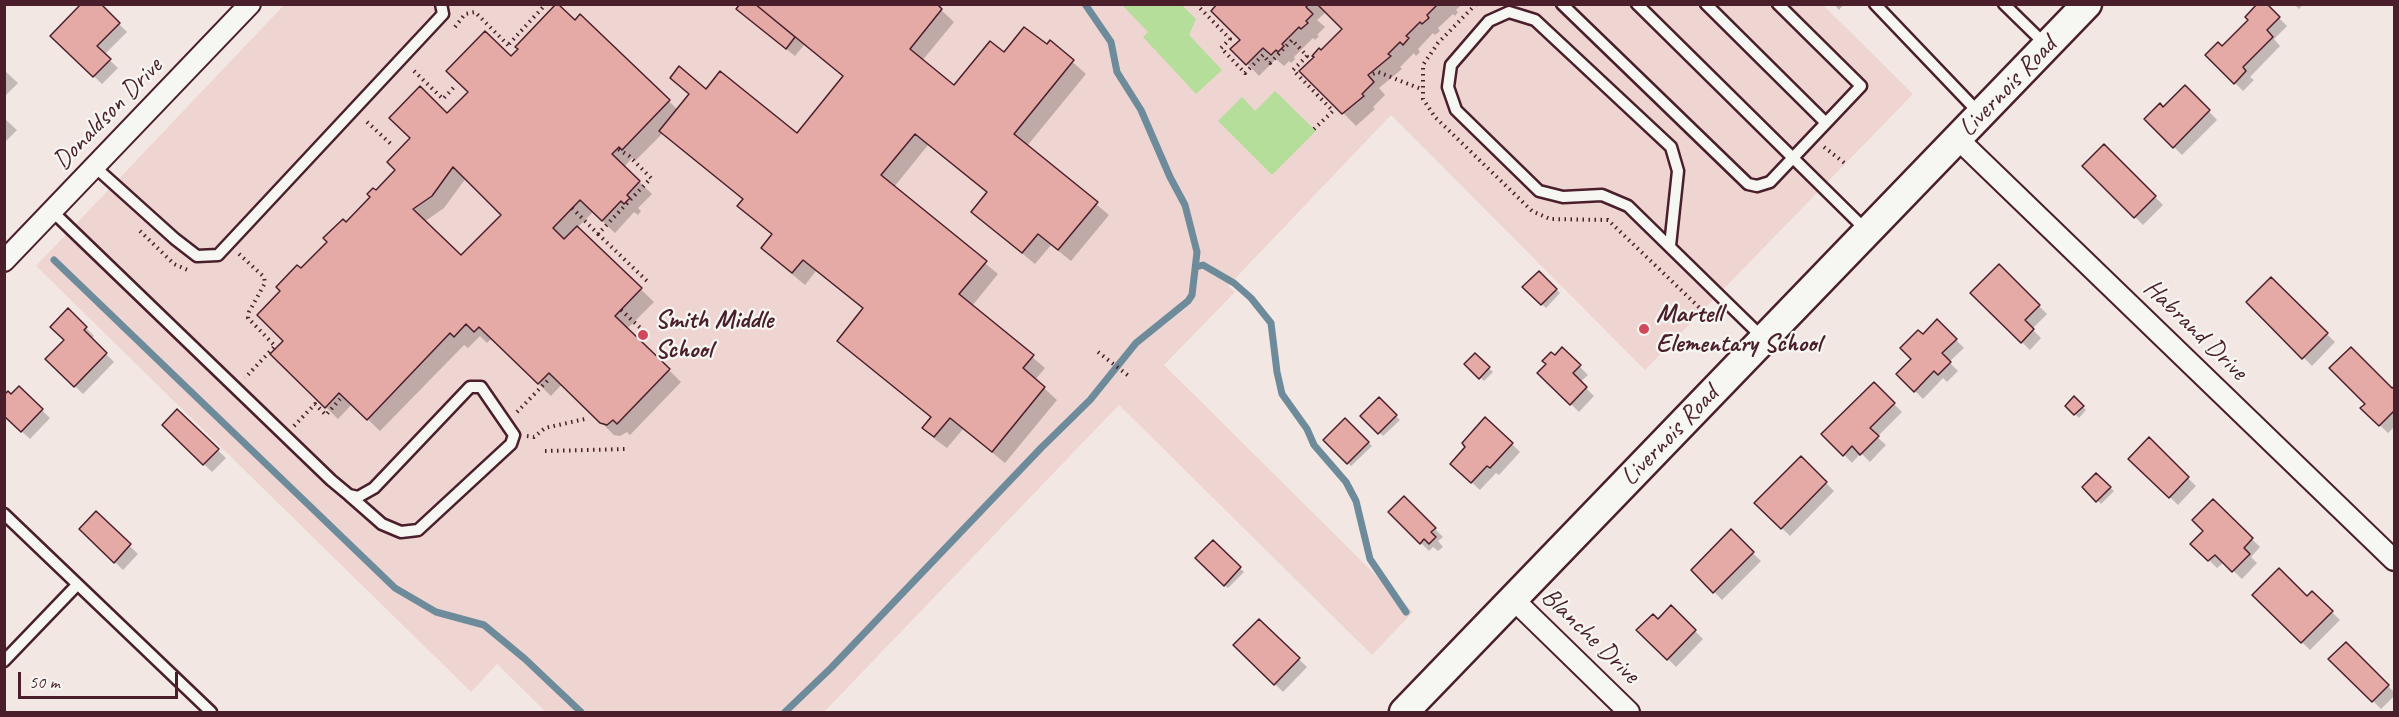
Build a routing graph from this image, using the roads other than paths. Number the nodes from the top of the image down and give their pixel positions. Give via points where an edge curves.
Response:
1 (250, 4) edge
2 (441, 4) edge
3 (1562, 4) edge
4 (1637, 4) edge
5 (1706, 4) edge
6 (1778, 4) edge
7 (1875, 4) edge
8 (2004, 4) edge
9 (2086, 4) edge
10 (2047, 46) junction
11 (1981, 115) junction
12 (1826, 123) junction
13 (1958, 139) junction
14 (1794, 158) junction
15 (95, 167) junction
16 (52, 211) junction
17 (1868, 231) junction
18 (1670, 246) junction
19 (4, 261) edge
20 (1763, 339) junction
21 (350, 495) junction
22 (4, 514) edge
23 (2394, 560) edge
24 (77, 585) junction
25 (1513, 599) junction
26 (4, 661) edge
27 (211, 712) edge
28 (1404, 712) edge
29 (1629, 712) edge

1 - 15 street, Donaldson Drive
2 - 15 lane via 443,14 218,255 197,256
3 - 14 lane via 1748,184 1770,182
4 - 14 lane
5 - 12 lane
6 - 12 lane via 1861,86
7 - 11 lane
8 - 10 lane
9 - 10 main road, Livernois Road
10 - 11 main road, Livernois Road
11 - 13 main road, Livernois Road
12 - 14 lane
13 - 17 main road, Livernois Road
13 - 23 street, Habrand Drive
14 - 17 lane
15 - 16 street, Donaldson Drive
16 - 19 street, Donaldson Drive
16 - 21 lane
17 - 20 main road, Livernois Road
18 - 18 lane via 1678,171 1671,147 1535,20 1509,12 1489,21 1451,65 1448,87 1456,110 1539,190 1563,197 1602,195 1628,206
18 - 20 lane
20 - 25 main road, Livernois Road
21 - 21 lane via 358,497 374,488 470,387 481,387 514,435 511,444 418,530 401,531 382,524
22 - 24 lane
24 - 26 lane
24 - 27 lane
25 - 28 main road, Livernois Road
25 - 29 street, Blanche Drive

